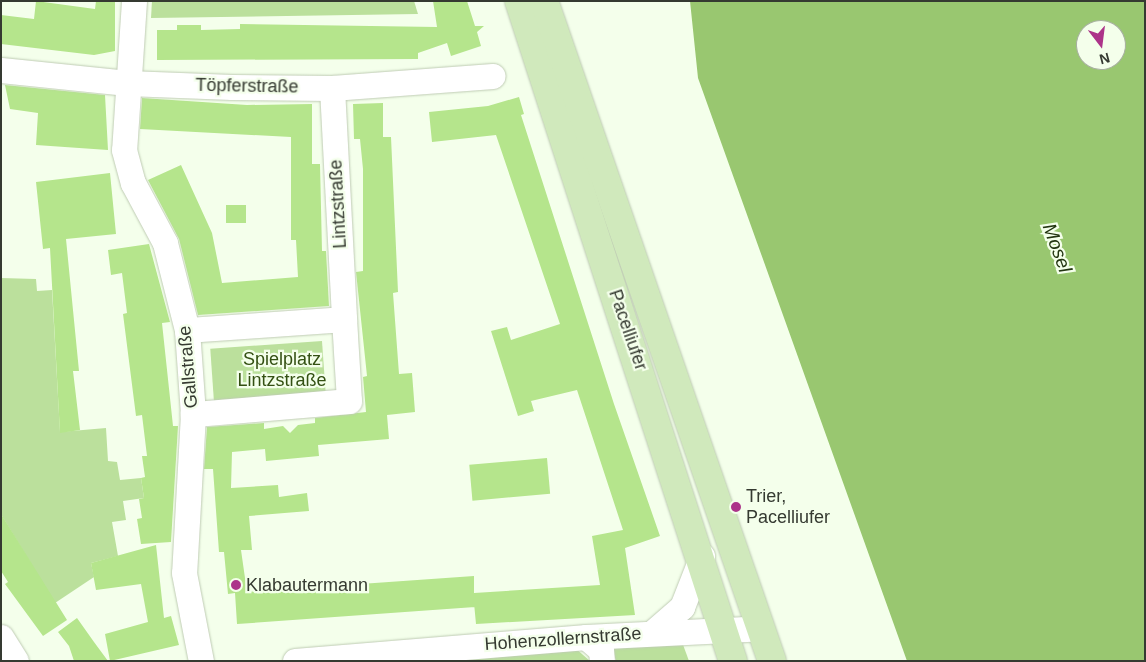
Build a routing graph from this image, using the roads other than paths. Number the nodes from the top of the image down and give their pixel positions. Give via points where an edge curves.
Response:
1 (134, 1) edge
2 (519, 1) edge
3 (544, 1) edge
4 (1, 70) edge
5 (493, 76) dead end
6 (127, 83) junction
7 (332, 88) junction
8 (344, 319) junction
9 (187, 330) junction
10 (193, 414) junction
11 (702, 556) junction
12 (761, 628) junction
13 (724, 629) junction
14 (652, 633) junction
15 (1, 637) edge
16 (586, 637) junction
17 (16, 661) edge
18 (201, 661) edge
19 (296, 661) edge
20 (602, 661) edge
21 (734, 661) edge
22 (772, 661) edge

1 - 6 street, Gallstraße
2 - 11 main road, Pacelliufer
3 - 12 main road, Pacelliufer
4 - 6 street, Töpferstraße
5 - 7 street, Töpferstraße
6 - 7 street, Töpferstraße
6 - 9 street, Gallstraße via 124,150 134,183 165,244
7 - 8 street, Lintzstraße
8 - 9 street
8 - 10 street, Lintzstraße via 350,400
9 - 10 street, Gallstraße
10 - 18 street, Gallstraße via 184,573
11 - 13 main road, Pacelliufer
11 - 14 street, Hohenzollernstraße via 682,607
12 - 13 street, Hohenzollernstraße
12 - 21 street
12 - 22 main road, Pacelliufer
13 - 14 street, Hohenzollernstraße
13 - 21 main road, Pacelliufer
14 - 16 street, Hohenzollernstraße
15 - 17 street
16 - 19 street, Hohenzollernstraße
16 - 20 street via 601,650

